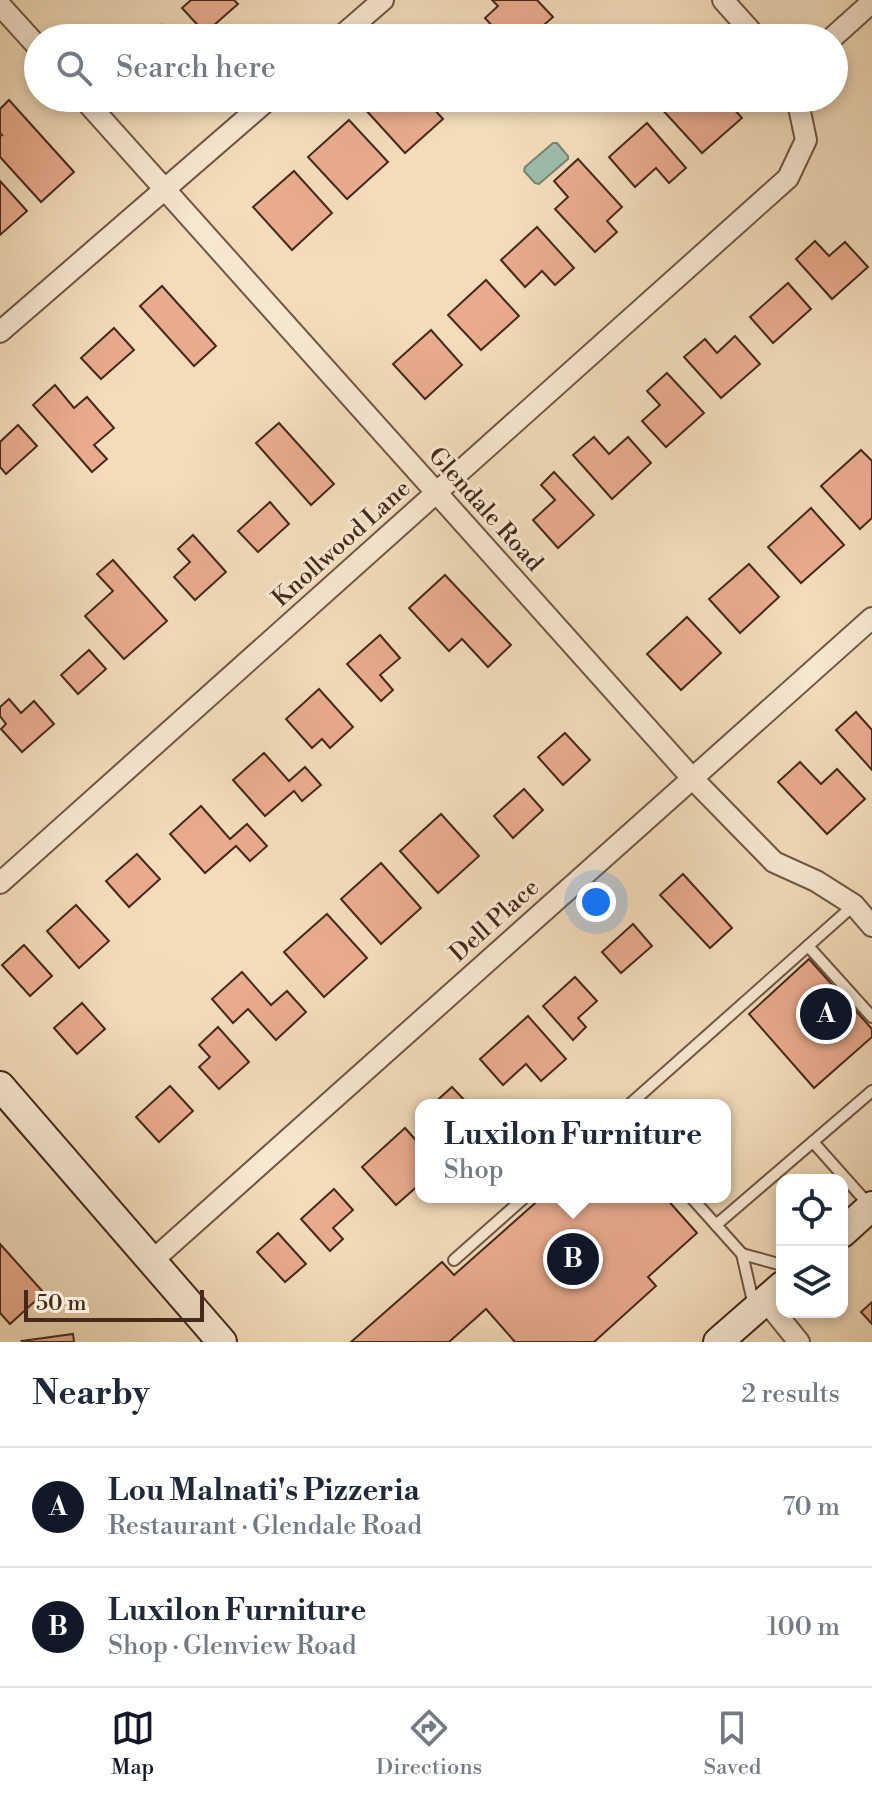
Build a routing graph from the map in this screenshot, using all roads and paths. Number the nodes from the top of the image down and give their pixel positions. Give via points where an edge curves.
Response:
1 (383, 0) edge
2 (723, 0) edge
3 (872, 2) edge
4 (0, 5) edge
5 (355, 24) edge
6 (744, 24) edge
7 (848, 24) edge
8 (24, 32) edge
9 (96, 112) edge
10 (254, 112) edge
11 (800, 112) edge
12 (165, 189) junction
13 (0, 332) edge
14 (436, 492) junction
15 (872, 618) edge
16 (692, 778) junction
17 (0, 883) edge
18 (854, 905) junction
19 (872, 926) edge
20 (808, 946) junction
21 (872, 1017) edge
22 (0, 1086) edge
23 (872, 1091) edge
24 (636, 1099) edge
25 (813, 1142) junction
26 (518, 1203) edge
27 (696, 1203) edge
28 (872, 1207) edge
29 (716, 1225) junction
30 (848, 1228) edge
31 (742, 1254) junction
32 (454, 1260) dead end
33 (152, 1261) junction
34 (776, 1263) edge
35 (767, 1299) edge
36 (222, 1342) edge
37 (718, 1342) edge
38 (799, 1342) edge

1 - 5 street
2 - 6 street
3 - 7 street
4 - 8 street
9 - 12 street, Glendale Road
10 - 12 street
11 - 14 street, Knollwood Lane via 806,140 788,178
12 - 13 street
12 - 14 street, Glendale Road
14 - 16 street, Glendale Road
14 - 17 street, Knollwood Lane
15 - 16 street, Dell Place
16 - 18 street, Glendale Road via 774,862
16 - 33 street, Dell Place
18 - 19 street, Glendale Road
18 - 20 lane
20 - 21 lane
20 - 24 lane
22 - 33 main road
23 - 25 lane
25 - 28 lane
25 - 29 lane
26 - 32 lane
27 - 29 lane
28 - 30 main road
29 - 31 lane
31 - 34 lane
31 - 35 lane
33 - 36 main road
35 - 37 main road
35 - 38 street

